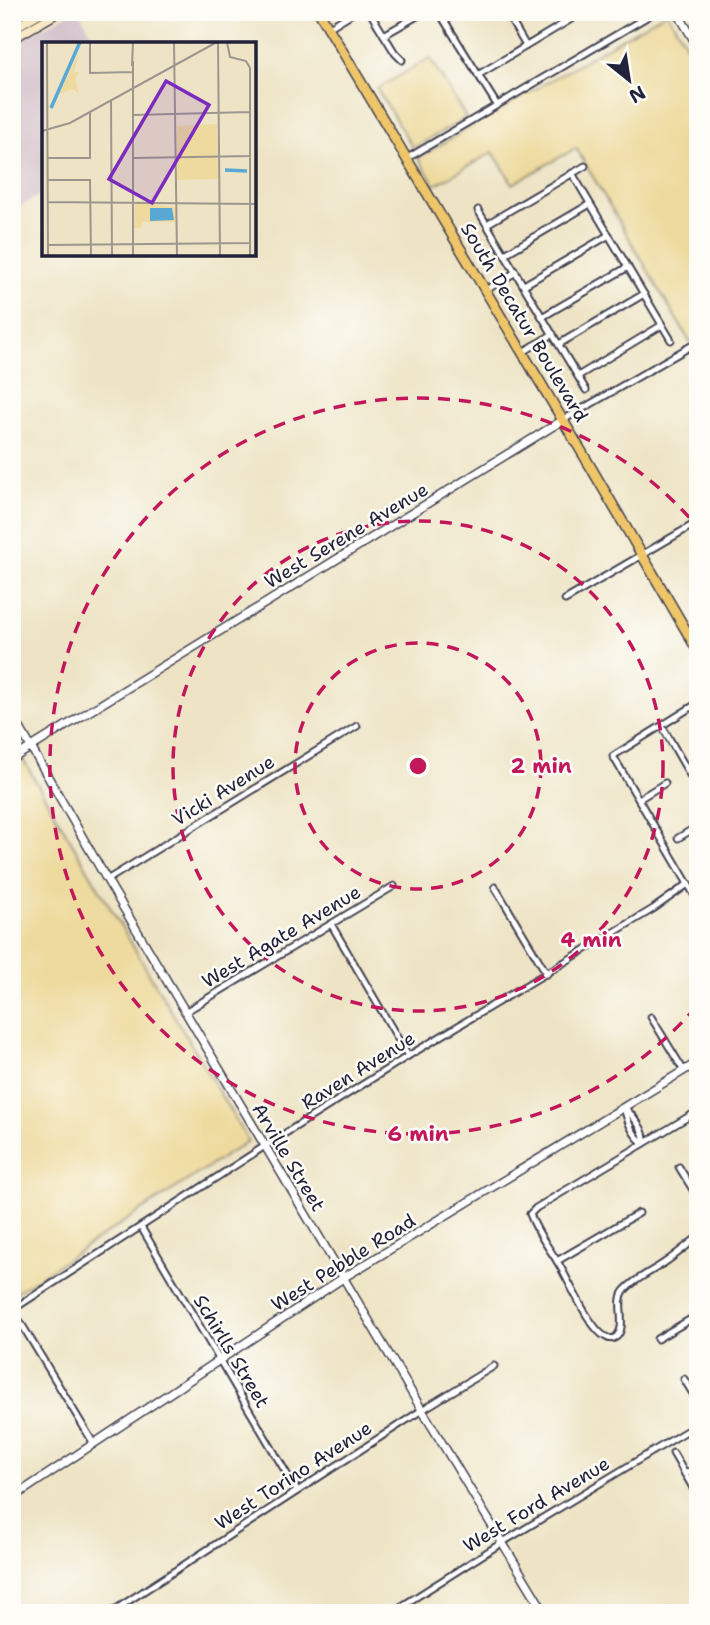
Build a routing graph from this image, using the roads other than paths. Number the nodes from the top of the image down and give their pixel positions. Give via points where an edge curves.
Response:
1 (41, 12) edge
2 (59, 12) edge
3 (319, 12) edge
4 (354, 12) edge
5 (424, 12) edge
6 (439, 12) edge
7 (506, 12) edge
8 (583, 12) edge
9 (655, 12) edge
10 (677, 12) edge
11 (371, 14) edge
12 (574, 14) edge
13 (328, 28) junction
14 (12, 29) edge
15 (384, 36) junction
16 (12, 39) edge
17 (526, 46) junction
18 (698, 47) edge
19 (402, 60) dead end
20 (478, 75) junction
21 (497, 105) junction
22 (405, 159) junction
23 (584, 166) dead end
24 (572, 173) junction
25 (590, 204) junction
26 (478, 210) dead end
27 (487, 224) junction
28 (609, 235) junction
29 (505, 254) junction
30 (628, 267) junction
31 (516, 272) junction
32 (524, 285) junction
33 (486, 290) junction
34 (644, 294) junction
35 (542, 317) junction
36 (662, 325) junction
37 (553, 334) junction
38 (671, 340) dead end
39 (697, 343) edge
40 (559, 344) junction
41 (523, 352) junction
42 (578, 376) junction
43 (586, 390) dead end
44 (563, 420) junction
45 (698, 522) edge
46 (642, 555) junction
47 (565, 600) dead end
48 (698, 651) edge
49 (698, 704) edge
50 (12, 714) edge
51 (357, 726) dead end
52 (662, 726) junction
53 (31, 747) junction
54 (12, 759) edge
55 (665, 783) dead end
56 (698, 789) edge
57 (639, 799) junction
58 (698, 826) edge
59 (678, 838) dead end
60 (107, 880) junction
61 (688, 884) junction
62 (394, 886) dead end
63 (495, 887) dead end
64 (698, 901) edge
65 (331, 924) junction
66 (547, 974) junction
67 (185, 1012) junction
68 (651, 1017) dead end
69 (408, 1056) junction
70 (698, 1062) edge
71 (684, 1071) junction
72 (624, 1107) junction
73 (698, 1111) edge
74 (644, 1143) junction
75 (265, 1146) junction
76 (680, 1167) dead end
77 (698, 1198) edge
78 (639, 1213) dead end
79 (141, 1227) junction
80 (698, 1237) edge
81 (557, 1261) junction
82 (343, 1278) junction
83 (13, 1310) edge
84 (698, 1315) edge
85 (657, 1339) dead end
86 (220, 1360) junction
87 (494, 1366) dead end
88 (684, 1379) dead end
89 (698, 1402) edge
90 (422, 1410) junction
91 (698, 1424) edge
92 (94, 1444) junction
93 (673, 1453) dead end
94 (698, 1467) edge
95 (685, 1474) junction
96 (297, 1491) junction
97 (12, 1499) edge
98 (698, 1499) edge
99 (503, 1542) junction
100 (698, 1605) edge
101 (110, 1613) edge
102 (391, 1613) edge
103 (545, 1613) edge
104 (684, 1613) edge

1 - 14 main road
2 - 16 main road
3 - 13 main road, South Decatur Boulevard
4 - 13 street
5 - 15 street
6 - 20 street
7 - 17 street
8 - 12 street
9 - 21 street
10 - 18 street
11 - 15 street
12 - 17 street
13 - 22 main road, South Decatur Boulevard
15 - 19 street
17 - 20 street
20 - 21 street
21 - 22 street
22 - 33 main road, South Decatur Boulevard
23 - 24 street
24 - 25 street
24 - 27 street
25 - 28 street
25 - 29 street
26 - 27 street
27 - 29 street
28 - 30 street
28 - 32 street
29 - 31 street
30 - 34 street
30 - 35 street
31 - 32 street
31 - 33 street
32 - 35 street
33 - 41 main road, South Decatur Boulevard
34 - 36 street
34 - 40 street
35 - 37 street
36 - 38 street
36 - 42 street
37 - 40 street
37 - 41 street
39 - 44 street, West Serene Avenue
40 - 42 street
41 - 44 main road, South Decatur Boulevard
42 - 43 street
44 - 46 main road, South Decatur Boulevard
44 - 53 street, West Serene Avenue
45 - 46 street
46 - 47 street
46 - 48 main road, South Decatur Boulevard
49 - 52 street
50 - 53 street, Arville Street
51 - 60 street, Vicki Avenue
52 - 56 street
52 - 57 street via 613,756
53 - 54 street, West Serene Avenue
53 - 60 street, Arville Street
55 - 57 street
57 - 61 street
58 - 59 street
60 - 67 street, Arville Street
61 - 64 street
61 - 66 street, Raven Avenue
62 - 65 street, West Agate Avenue
63 - 66 street
65 - 67 street, West Agate Avenue
65 - 69 street
66 - 69 street, Raven Avenue
67 - 75 street, Arville Street
68 - 71 street
69 - 75 street, Raven Avenue
70 - 71 street, West Pebble Road
71 - 72 street, West Pebble Road
72 - 74 street via 642,1131
72 - 82 street, West Pebble Road
73 - 74 street
74 - 81 street via 530,1214
75 - 79 street, Raven Avenue
75 - 82 street, Arville Street
76 - 77 street
78 - 81 street
79 - 83 street, Raven Avenue
79 - 86 street, Schirlls Street
80 - 81 street via 623,1292 619,1332 611,1338 604,1337 591,1322
82 - 86 street, West Pebble Road
82 - 90 street, Arville Street
83 - 92 street
84 - 85 street
86 - 92 street, West Pebble Road
86 - 96 street, Schirlls Street
87 - 90 street, West Torino Avenue
88 - 89 street
90 - 96 street, West Torino Avenue
90 - 99 street, Arville Street
91 - 99 street, West Ford Avenue
92 - 97 street, West Pebble Road
93 - 95 street
94 - 95 street
95 - 98 street
96 - 101 street, West Torino Avenue
99 - 102 street, West Ford Avenue
99 - 103 street, Arville Street
100 - 104 street

